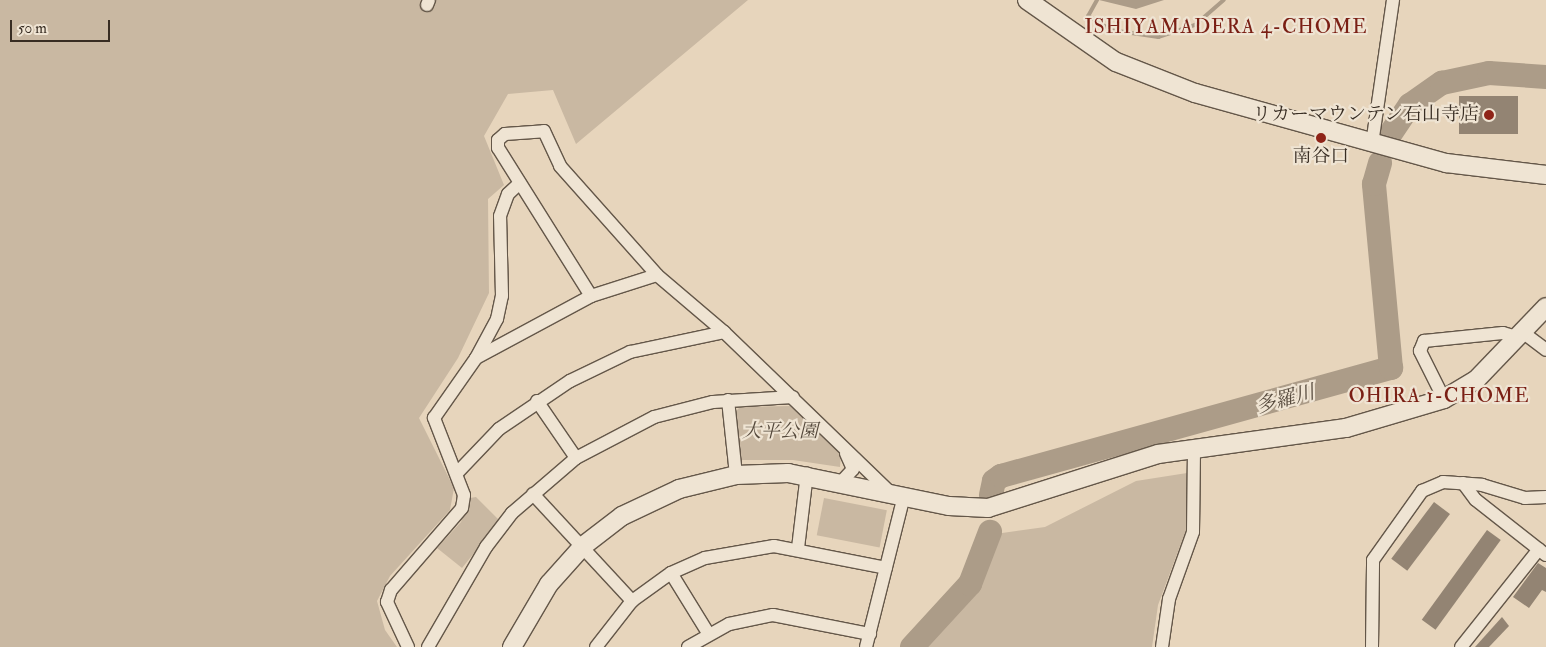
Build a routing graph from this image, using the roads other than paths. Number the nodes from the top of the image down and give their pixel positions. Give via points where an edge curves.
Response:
1 (1027, 0) edge
2 (1393, 0) edge
3 (1372, 144) junction
4 (1546, 175) edge
5 (520, 183) junction
6 (657, 275) junction
7 (591, 296) junction
8 (1546, 307) edge
9 (724, 332) junction
10 (1518, 334) junction
11 (1546, 350) edge
12 (476, 358) junction
13 (793, 397) junction
14 (1444, 399) junction
15 (728, 400) junction
16 (537, 401) junction
17 (841, 445) junction
18 (1194, 448) junction
19 (576, 458) junction
20 (457, 472) junction
21 (807, 474) junction
22 (736, 475) junction
23 (842, 481) junction
24 (1463, 483) junction
25 (533, 494) junction
26 (898, 494) junction
27 (1546, 497) edge
28 (583, 546) junction
29 (798, 548) junction
30 (1542, 552) edge
31 (886, 568) junction
32 (671, 573) junction
33 (632, 601) junction
34 (708, 633) junction
35 (870, 634) junction
36 (408, 647) edge
37 (428, 647) edge
38 (512, 647) edge
39 (596, 647) edge
40 (688, 647) edge
41 (866, 647) edge
42 (1162, 647) edge
43 (1372, 647) edge
44 (1461, 647) edge

1 - 3 main road via 1087,46 1143,75
2 - 3 street
3 - 4 main road via 1471,168
5 - 6 street via 498,148 498,140 541,129 560,166
5 - 7 street
5 - 12 street via 502,204 502,296 497,319
6 - 7 street
6 - 9 street
7 - 12 street
8 - 10 main road
9 - 13 street
9 - 16 street via 630,352
10 - 11 street
10 - 14 main road via 1476,380
10 - 14 street via 1424,342 1420,350
12 - 20 street via 434,418 434,428
13 - 15 street
13 - 17 street
14 - 18 main road via 1346,428
15 - 19 street via 654,417
15 - 22 street
16 - 19 street
16 - 20 street via 499,429
17 - 23 street via 853,469
17 - 26 street
18 - 26 main road via 1138,459 988,508 949,506
18 - 42 street via 1193,532 1170,599
19 - 25 street
20 - 36 street via 464,495 462,508 391,590 387,602
21 - 22 main road
21 - 23 main road
21 - 29 street
22 - 28 main road via 648,501
23 - 26 main road
24 - 27 street via 1525,498
24 - 30 street via 1476,500
24 - 43 street via 1443,482 1422,491 1376,553
25 - 28 street
25 - 37 street via 486,547
26 - 31 street
28 - 33 street
28 - 38 main road via 549,584
29 - 31 street
29 - 32 street via 734,551
30 - 44 street
31 - 35 street
32 - 33 street
32 - 34 street
33 - 39 street
34 - 35 street via 773,615
34 - 40 street
35 - 41 street

